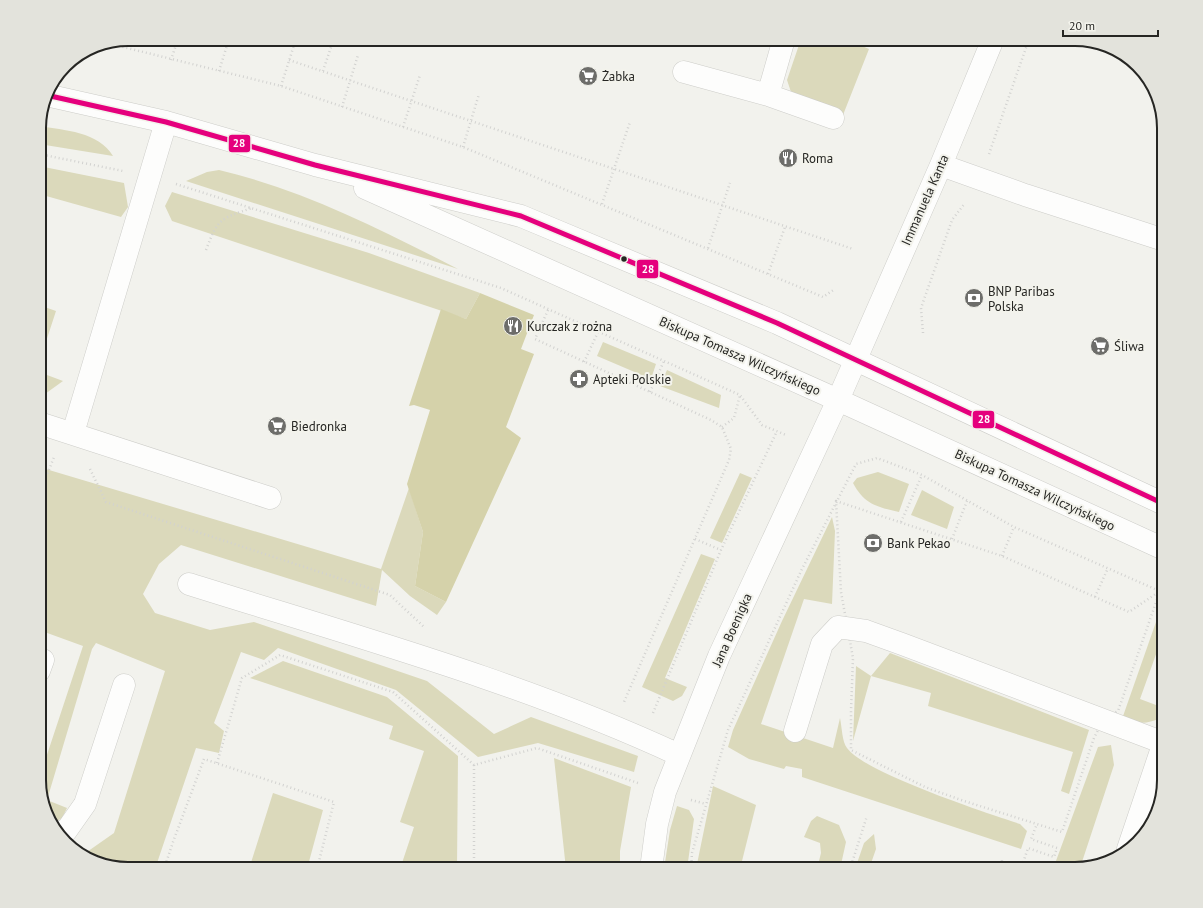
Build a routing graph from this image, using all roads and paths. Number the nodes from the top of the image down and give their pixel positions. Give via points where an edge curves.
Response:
1 (176, 46) edge
2 (227, 46) edge
3 (294, 46) edge
4 (782, 46) edge
5 (988, 46) edge
6 (1027, 46) edge
7 (121, 47) edge
8 (330, 47) dead end
9 (358, 55) dead end
10 (171, 60) junction
11 (289, 60) junction
12 (219, 71) junction
13 (323, 71) junction
14 (684, 72) dead end
15 (420, 75) dead end
16 (350, 80) junction
17 (281, 86) junction
18 (479, 94) dead end
19 (768, 95) junction
20 (52, 96) edge
21 (412, 100) junction
22 (342, 107) junction
23 (832, 118) dead end
24 (471, 120) junction
25 (166, 122) junction
26 (630, 122) dead end
27 (403, 127) junction
28 (462, 147) junction
29 (46, 155) edge
30 (988, 158) dead end
31 (941, 164) junction
32 (314, 165) junction
33 (614, 168) junction
34 (151, 176) junction
35 (730, 182) dead end
36 (969, 197) dead end
37 (602, 204) junction
38 (722, 206) junction
39 (252, 207) junction
40 (785, 227) junction
41 (1157, 238) edge
42 (708, 248) junction
43 (853, 249) dead end
44 (206, 250) dead end
45 (768, 274) junction
46 (835, 289) dead end
47 (548, 310) junction
48 (598, 332) junction
49 (923, 333) dead end
50 (855, 360) junction
51 (664, 361) junction
52 (584, 362) junction
53 (650, 392) junction
54 (740, 395) junction
55 (838, 400) junction
56 (46, 425) edge
57 (722, 428) junction
58 (777, 432) junction
59 (73, 433) junction
60 (786, 435) dead end
61 (922, 475) junction
62 (270, 498) dead end
63 (967, 501) junction
64 (1157, 501) edge
65 (901, 522) dead end
66 (1014, 527) junction
67 (695, 539) junction
68 (952, 539) dead end
69 (1157, 546) edge
70 (721, 550) junction
71 (1002, 556) dead end
72 (1108, 568) junction
73 (189, 584) dead end
74 (1157, 590) edge
75 (1095, 597) dead end
76 (428, 631) dead end
77 (124, 685) dead end
78 (614, 725) junction
79 (795, 731) dead end
80 (643, 738) junction
81 (1157, 739) edge
82 (679, 755) junction
83 (217, 763) junction
84 (474, 765) junction
85 (1157, 773) edge
86 (665, 792) junction
87 (706, 804) junction
88 (867, 816) dead end
89 (1037, 824) dead end
90 (64, 831) edge
91 (1132, 839) edge
92 (166, 862) edge
93 (319, 862) edge
94 (474, 862) edge
95 (652, 862) edge
96 (692, 862) edge
97 (852, 862) edge
98 (1023, 862) edge

1 - 10 path
2 - 12 path
3 - 11 path
4 - 19 street
5 - 31 street, Immanuela Kanta
6 - 30 path
7 - 10 path
8 - 13 path
9 - 16 path
10 - 12 path
11 - 13 path
11 - 17 path
12 - 17 path
13 - 16 path
14 - 19 street
15 - 21 path
16 - 21 path
16 - 22 path
17 - 22 path
18 - 24 path
19 - 23 street
20 - 25 street, Biskupa Tomasza Wilczyńskiego
21 - 24 path
21 - 27 path
22 - 27 path
24 - 28 path
24 - 33 path
25 - 32 street, Biskupa Tomasza Wilczyńskiego
25 - 34 street
26 - 33 path
27 - 28 path
28 - 37 path
29 - 34 path
31 - 41 street via 1025,195
31 - 50 street, Immanuela Kanta
32 - 50 street, Biskupa Tomasza Wilczyńskiego via 521,216 777,323
32 - 55 street, Biskupa Tomasza Wilczyńskiego
33 - 37 path
33 - 38 path
34 - 39 path
34 - 59 street
35 - 38 path
36 - 49 path via 952,220 921,308
37 - 42 path
38 - 40 path
38 - 42 path
39 - 44 path via 222,218 214,228
39 - 47 path via 501,288
40 - 43 path
40 - 45 path
42 - 45 path
45 - 46 path via 823,297
47 - 48 path
47 - 52 path via 535,339
48 - 51 path
48 - 52 path
50 - 55 street, Immanuela Kanta
50 - 64 street, Biskupa Tomasza Wilczyńskiego
51 - 53 path
51 - 54 path
52 - 53 path
53 - 57 path via 711,420
54 - 57 path via 734,418
54 - 58 path via 762,425
55 - 69 street, Biskupa Tomasza Wilczyńskiego
55 - 82 street, Jana Boenigka via 719,656
56 - 59 street
57 - 67 path via 731,449 729,460
58 - 60 path
58 - 70 path
59 - 62 street
59 - 76 path via 106,502 390,596
61 - 63 path
61 - 65 path
61 - 87 path via 877,458 856,464 801,571 728,730
63 - 66 path
63 - 68 path
66 - 71 path
66 - 72 path
67 - 70 path
67 - 78 path
70 - 80 path
72 - 74 path
72 - 75 path
73 - 78 street via 472,672
77 - 90 street via 84,804
78 - 80 street
79 - 81 street via 822,644 838,627 866,631
80 - 82 street
82 - 86 street, Jana Boenigka
83 - 84 path via 242,678 280,655 393,692
83 - 92 path via 204,759
83 - 93 path via 334,802
84 - 86 path via 537,748
84 - 94 path
85 - 91 street
86 - 87 path
86 - 95 street, Jana Boenigka
87 - 96 path via 692,853
88 - 97 path
89 - 98 path via 1031,839 1057,848 1054,857 1028,848

